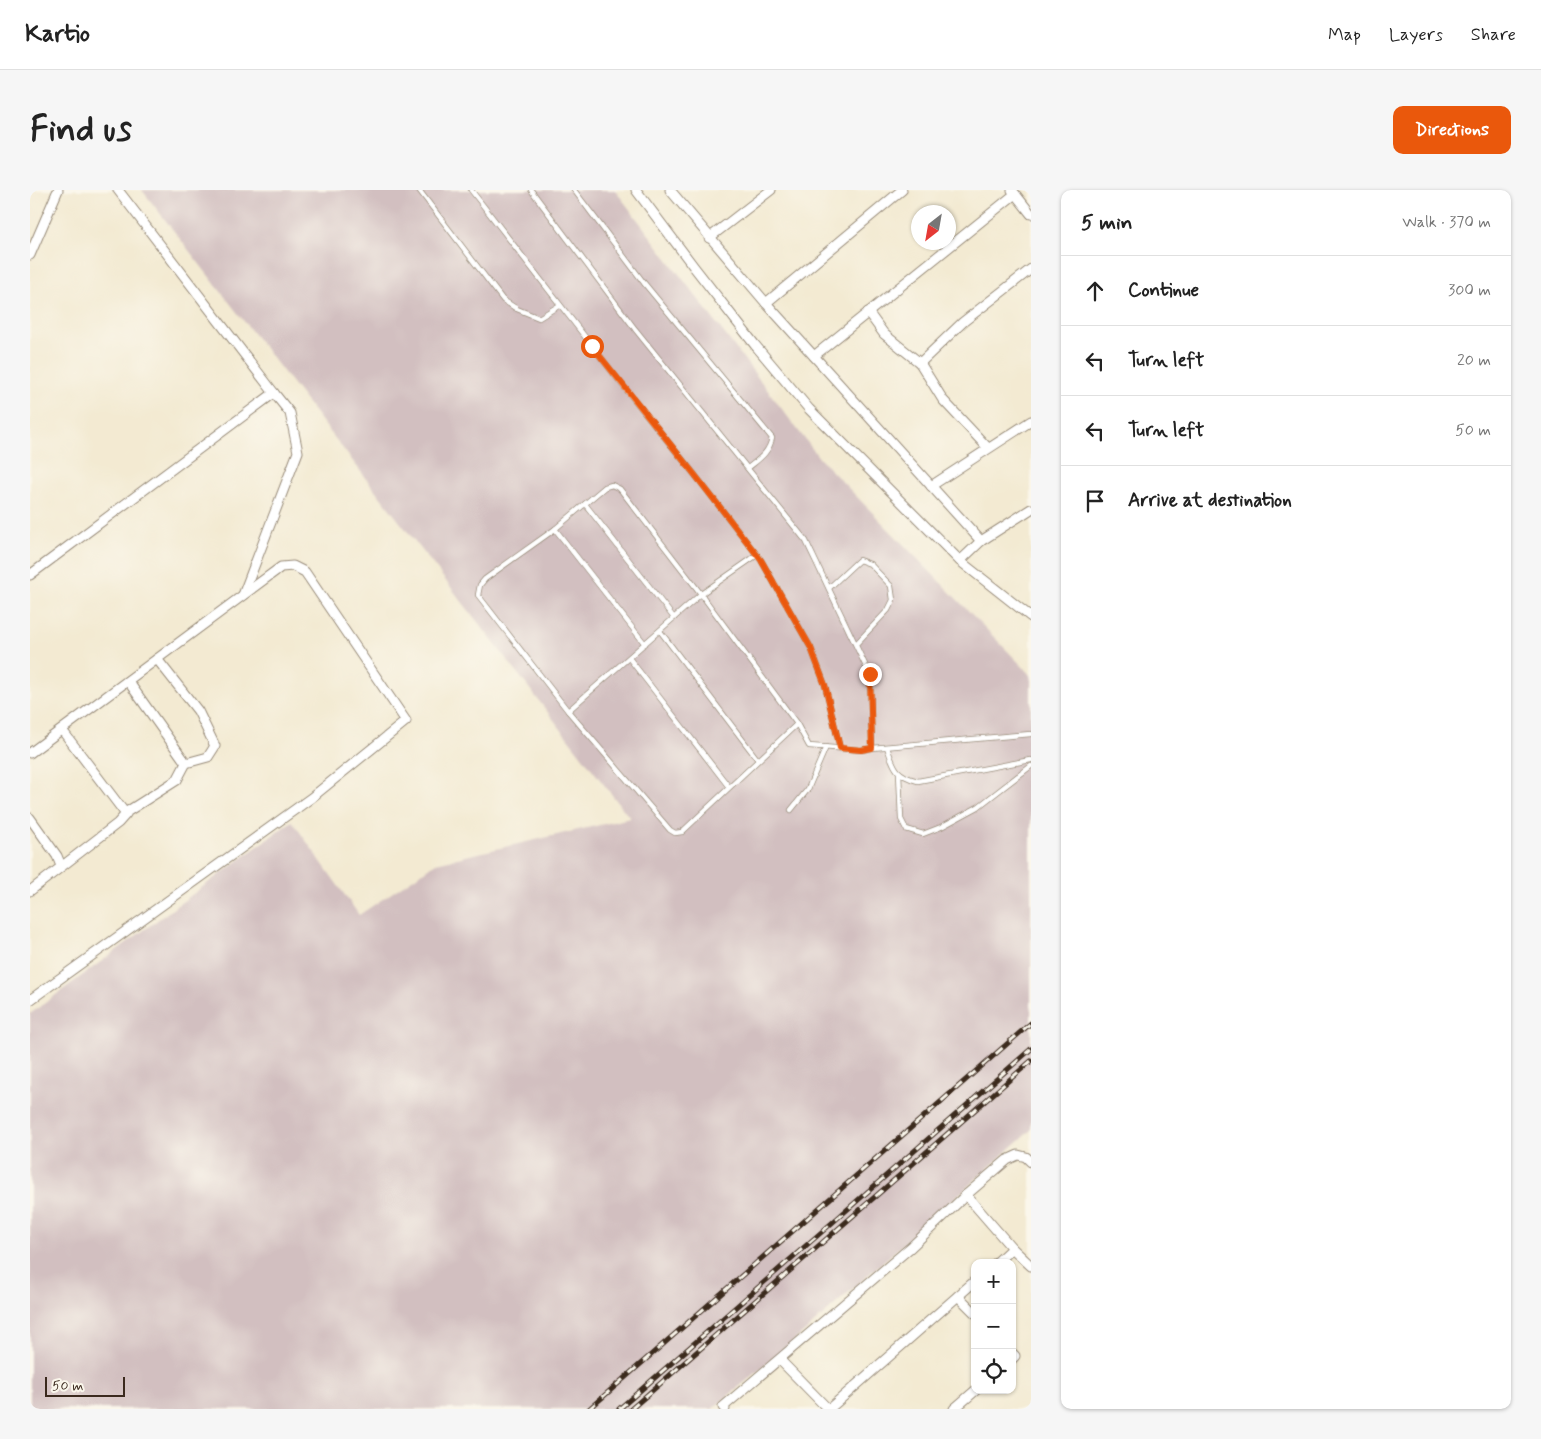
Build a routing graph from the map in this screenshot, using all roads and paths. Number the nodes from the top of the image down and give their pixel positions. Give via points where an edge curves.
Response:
1 (58, 190) edge
2 (118, 190) edge
3 (419, 190) edge
4 (471, 190) edge
5 (531, 190) edge
6 (574, 190) edge
7 (636, 190) edge
8 (670, 190) edge
9 (771, 190) edge
10 (902, 190) edge
11 (1014, 192) edge
12 (1031, 214) edge
13 (709, 238) junction
14 (30, 255) edge
15 (1031, 269) edge
16 (766, 303) junction
17 (560, 305) junction
18 (868, 312) junction
19 (814, 356) junction
20 (920, 363) junction
21 (274, 394) junction
22 (1031, 420) edge
23 (988, 448) junction
24 (748, 468) junction
25 (931, 486) junction
26 (586, 504) junction
27 (1031, 509) edge
28 (555, 529) junction
29 (981, 541) junction
30 (757, 555) junction
31 (960, 561) junction
32 (30, 575) edge
33 (828, 588) junction
34 (701, 594) junction
35 (243, 596) junction
36 (1031, 617) edge
37 (674, 618) junction
38 (660, 631) junction
39 (645, 644) junction
40 (856, 644) junction
41 (629, 658) junction
42 (157, 659) junction
43 (128, 681) junction
44 (568, 712) junction
45 (797, 724) junction
46 (62, 730) junction
47 (1031, 734) edge
48 (826, 747) junction
49 (888, 747) junction
50 (840, 748) junction
51 (872, 748) junction
52 (30, 753) edge
53 (758, 760) junction
54 (1031, 760) edge
55 (186, 763) junction
56 (1031, 766) edge
57 (899, 773) junction
58 (730, 787) junction
59 (791, 810) dead end
60 (125, 813) junction
61 (30, 818) edge
62 (60, 866) junction
63 (30, 891) edge
64 (30, 1000) edge
65 (1031, 1162) edge
66 (966, 1195) junction
67 (1012, 1248) junction
68 (1000, 1259) edge
69 (1031, 1266) edge
70 (971, 1285) edge
71 (958, 1296) junction
72 (971, 1309) edge
73 (780, 1360) junction
74 (971, 1394) edge
75 (725, 1409) edge
76 (828, 1409) edge
77 (954, 1409) edge

1 - 14 street
2 - 21 street
3 - 17 lane via 503,300 539,318
4 - 17 lane
5 - 24 lane via 635,329
6 - 24 lane via 644,283 772,438 766,454
7 - 31 street via 809,410
8 - 13 street
9 - 13 street
10 - 16 street
11 - 12 street
11 - 18 street
13 - 16 street
15 - 20 street via 963,322
16 - 19 street
17 - 30 lane
18 - 19 street
18 - 20 street via 884,334
19 - 25 street
20 - 23 street via 943,400
21 - 32 street
21 - 35 street via 290,413 298,452
22 - 23 street
23 - 25 street
24 - 33 lane via 806,541
25 - 29 street
26 - 28 lane
26 - 34 lane via 605,487 612,485 620,489
26 - 37 lane
27 - 29 street
28 - 39 lane
28 - 44 lane via 485,579 478,595
29 - 31 street
30 - 34 lane
30 - 50 lane via 811,648 825,685
31 - 36 street
33 - 40 lane
33 - 40 lane via 860,560 870,564 892,586 893,600 888,610
34 - 37 lane
34 - 45 lane
35 - 42 street
35 - 64 street via 281,567 293,566 305,572 406,721 311,798
37 - 38 lane
38 - 39 lane
38 - 53 lane
39 - 41 lane
40 - 51 lane via 870,674
41 - 44 lane
41 - 58 lane
42 - 43 street
42 - 55 street via 198,711 215,746 208,757
43 - 46 street
43 - 55 street
44 - 58 lane via 675,833 682,832
45 - 48 lane via 809,746
45 - 53 lane
46 - 52 street
46 - 60 street
47 - 49 lane
48 - 50 lane
48 - 59 lane via 808,788
49 - 51 lane
49 - 57 lane
50 - 51 lane
53 - 58 lane
54 - 57 lane via 918,781
55 - 60 street via 177,780
56 - 57 lane via 978,807 923,834 906,829 901,819
60 - 62 street via 118,823
61 - 62 street via 57,856
62 - 63 street
65 - 66 street via 1026,1156 1018,1155 1007,1160
66 - 67 street
66 - 73 street
67 - 68 street
67 - 69 street
70 - 71 street
71 - 72 street
71 - 76 street
73 - 75 street via 723,1407
73 - 76 street
74 - 77 street

